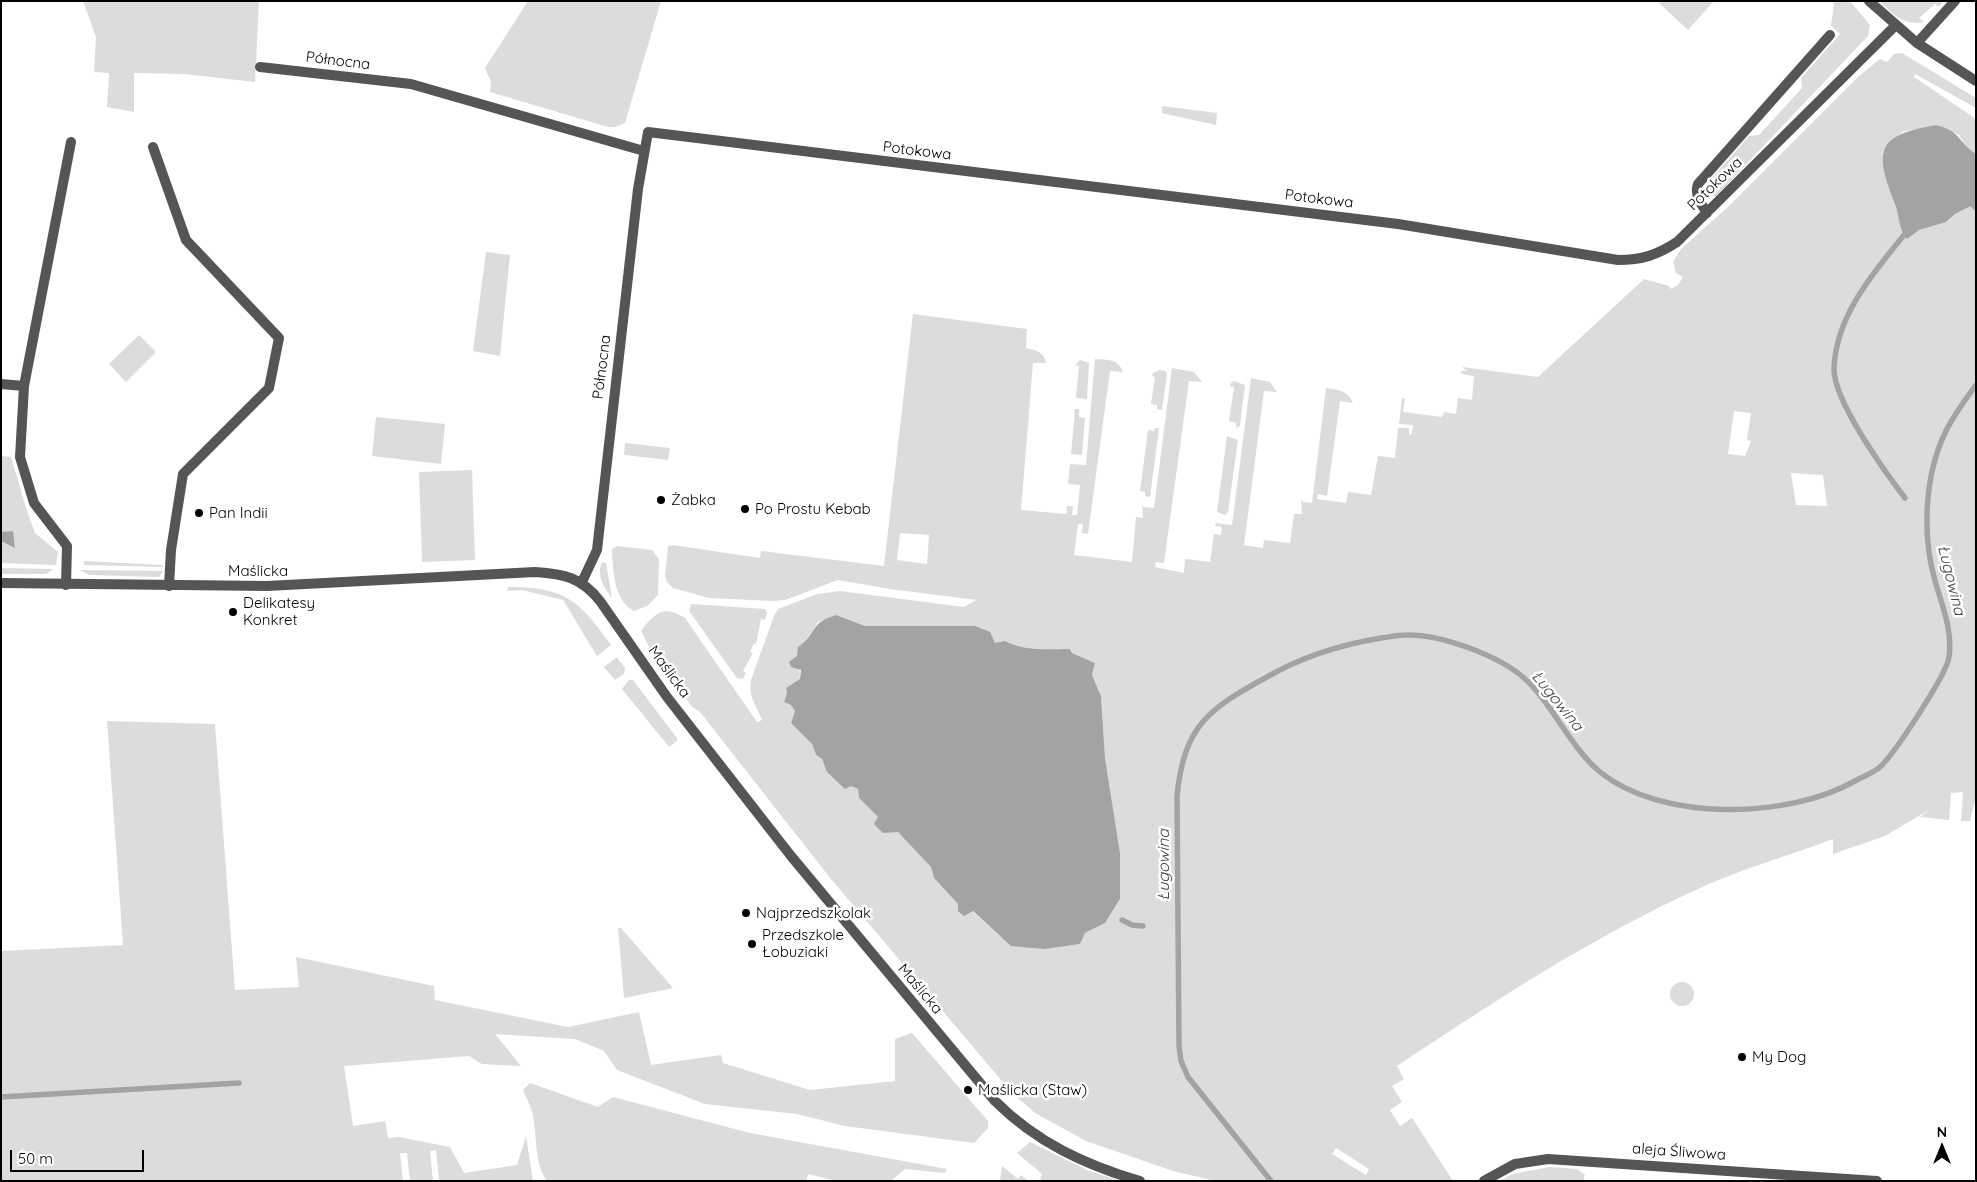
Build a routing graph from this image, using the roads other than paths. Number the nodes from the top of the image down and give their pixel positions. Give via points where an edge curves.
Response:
1 (1869, 1) edge
2 (1955, 1) edge
3 (1895, 26) junction
4 (1830, 35) dead end
5 (1918, 43) junction
6 (260, 67) dead end
7 (1976, 81) edge
8 (648, 132) joint
9 (71, 142) dead end
10 (153, 147) dead end
11 (644, 151) junction
12 (1707, 213) junction
13 (1, 384) edge
14 (24, 386) junction
15 (582, 582) junction
16 (1, 583) edge
17 (66, 585) junction
18 (170, 586) junction
19 (1140, 1181) edge
20 (1484, 1181) edge
21 (1877, 1181) edge

1 - 3 street
2 - 5 street
3 - 5 street
3 - 12 street, Potokowa
4 - 12 street via 1698,184 1698,197
5 - 7 street
6 - 11 street, Północna via 411,84
8 - 11 street, Północna
8 - 12 street, Potokowa via 1398,224 1618,260 1638,260 1657,254 1677,242
9 - 14 street
10 - 18 street via 186,240 280,338 269,388 183,474 171,550
11 - 15 street, Północna via 597,550
13 - 14 street
14 - 17 street via 20,457 34,503 67,546
15 - 18 street, Maślicka via 560,574 535,572 313,585
15 - 19 street, Maślicka via 600,601 667,697 785,849 995,1101 1013,1119 1052,1146 1099,1168
16 - 17 street, Maślicka
17 - 18 street, Maślicka
20 - 21 street, aleja Śliwowa via 1514,1164 1548,1159

